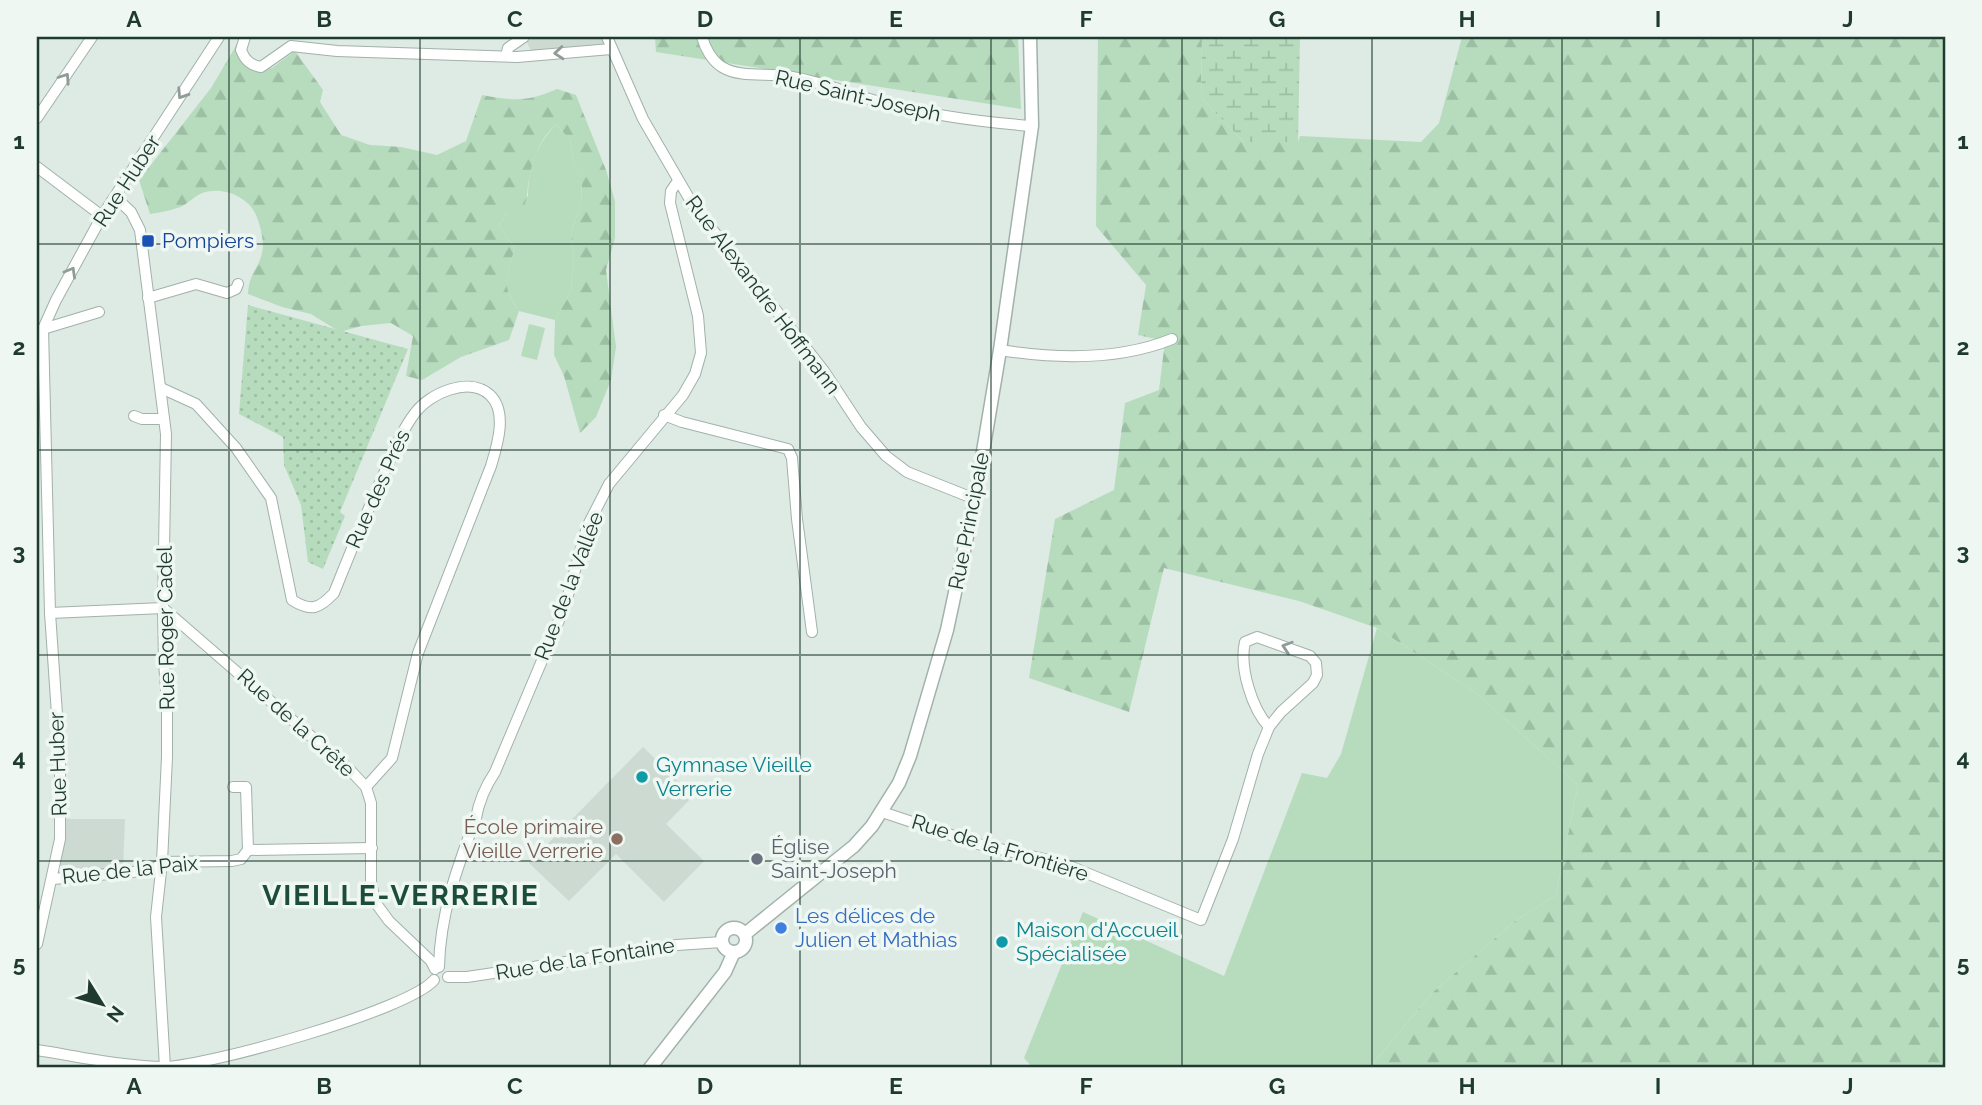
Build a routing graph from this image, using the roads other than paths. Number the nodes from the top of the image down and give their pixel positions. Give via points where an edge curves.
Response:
1 (92, 37) edge
2 (219, 37) edge
3 (244, 37) edge
4 (524, 37) edge
5 (607, 37) edge
6 (702, 37) edge
7 (1030, 37) edge
8 (611, 48) junction
9 (506, 56) junction
10 (37, 118) edge
11 (1032, 126) junction
12 (37, 169) edge
13 (678, 181) junction
14 (116, 198) junction
15 (102, 216) junction
16 (238, 284) dead end
17 (148, 298) junction
18 (99, 312) dead end
19 (43, 329) junction
20 (1172, 339) dead end
21 (1000, 350) junction
22 (161, 388) junction
23 (664, 415) junction
24 (134, 416) dead end
25 (164, 419) junction
26 (975, 499) junction
27 (163, 608) junction
28 (50, 613) junction
29 (812, 632) dead end
30 (1269, 727) junction
31 (233, 787) dead end
32 (366, 788) junction
33 (882, 812) junction
34 (372, 848) junction
35 (248, 850) junction
36 (162, 862) junction
37 (53, 878) junction
38 (744, 934) junction
39 (38, 937) edge
40 (722, 942) junction
41 (734, 952) junction
42 (436, 972) junction
43 (37, 1050) edge
44 (164, 1067) edge
45 (650, 1068) edge

10 -> 1 street
2 -> 14 street, Rue Huber
3 - 9 street via 243,56 251,66 261,67 291,46
4 - 9 street via 508,48
5 - 8 street, Rue Alexandre Hoffmann
6 - 11 street, Rue Saint-Joseph via 713,59 733,72 786,76 958,120
7 - 11 street, Rue Principale
8 -> 9 street
8 - 13 street, Rue Alexandre Hoffmann
11 - 21 street, Rue Principale
12 - 15 street
13 - 23 street, Rue de la Vallée via 670,202 698,316 701,353 683,395
13 - 26 street, Rue Alexandre Hoffmann via 886,456 916,477
14 - 15 street, Rue Huber
14 - 17 street, Rue Roger Cadel via 131,212 140,230
19 -> 15 street, Rue Huber
16 - 17 street via 227,293 196,284
17 - 22 street, Rue Roger Cadel
18 - 19 street
19 - 28 street, Rue Huber
20 - 21 street via 1116,355 1031,355
21 - 26 street, Rue Principale
22 - 25 street, Rue Roger Cadel
22 - 32 street, Rue des Prés via 195,404 236,448 271,499 292,600 315,608 334,593 375,493 417,410 454,388 472,387 492,397 498,408 498,440 491,466 418,653 391,758
23 - 29 street via 788,449
23 - 42 street, Rue de la Vallée via 609,484 587,527 565,606 478,805 447,901
24 - 25 street
25 - 27 street, Rue Roger Cadel
26 - 33 street, Rue Principale via 924,713 899,783
27 - 28 street
27 - 32 street, Rue de la Crête via 341,761
27 - 36 street, Rue Roger Cadel via 167,702
28 - 37 street, Rue Huber via 61,839
30 -> 30 street via 1314,682 1316,663 1310,656 1257,638 1245,642 1243,652 1249,690
30 - 33 street, Rue de la Frontière via 1201,919 1062,863 978,844
31 - 35 street via 246,788
32 - 34 street, Rue de la Crête
33 - 38 street, Rue Principale via 854,846
34 - 35 street, Rue de la Paix
34 - 42 street, Rue de la Crête via 375,902
35 - 36 street, Rue de la Paix via 232,861
36 - 37 street, Rue de la Paix via 154,870
36 - 44 street, Rue Roger Cadel via 156,917
37 - 39 street, Rue Huber
38 - 40 street via 730,929
38 - 41 street via 745,946
40 - 41 street
40 - 42 street, Rue de la Fontaine via 448,977 441,984
41 - 45 street via 725,972
42 - 44 street, Rue de la Fontaine via 424,991 386,1008 213,1060
43 - 44 street, Rue de la Fontaine

